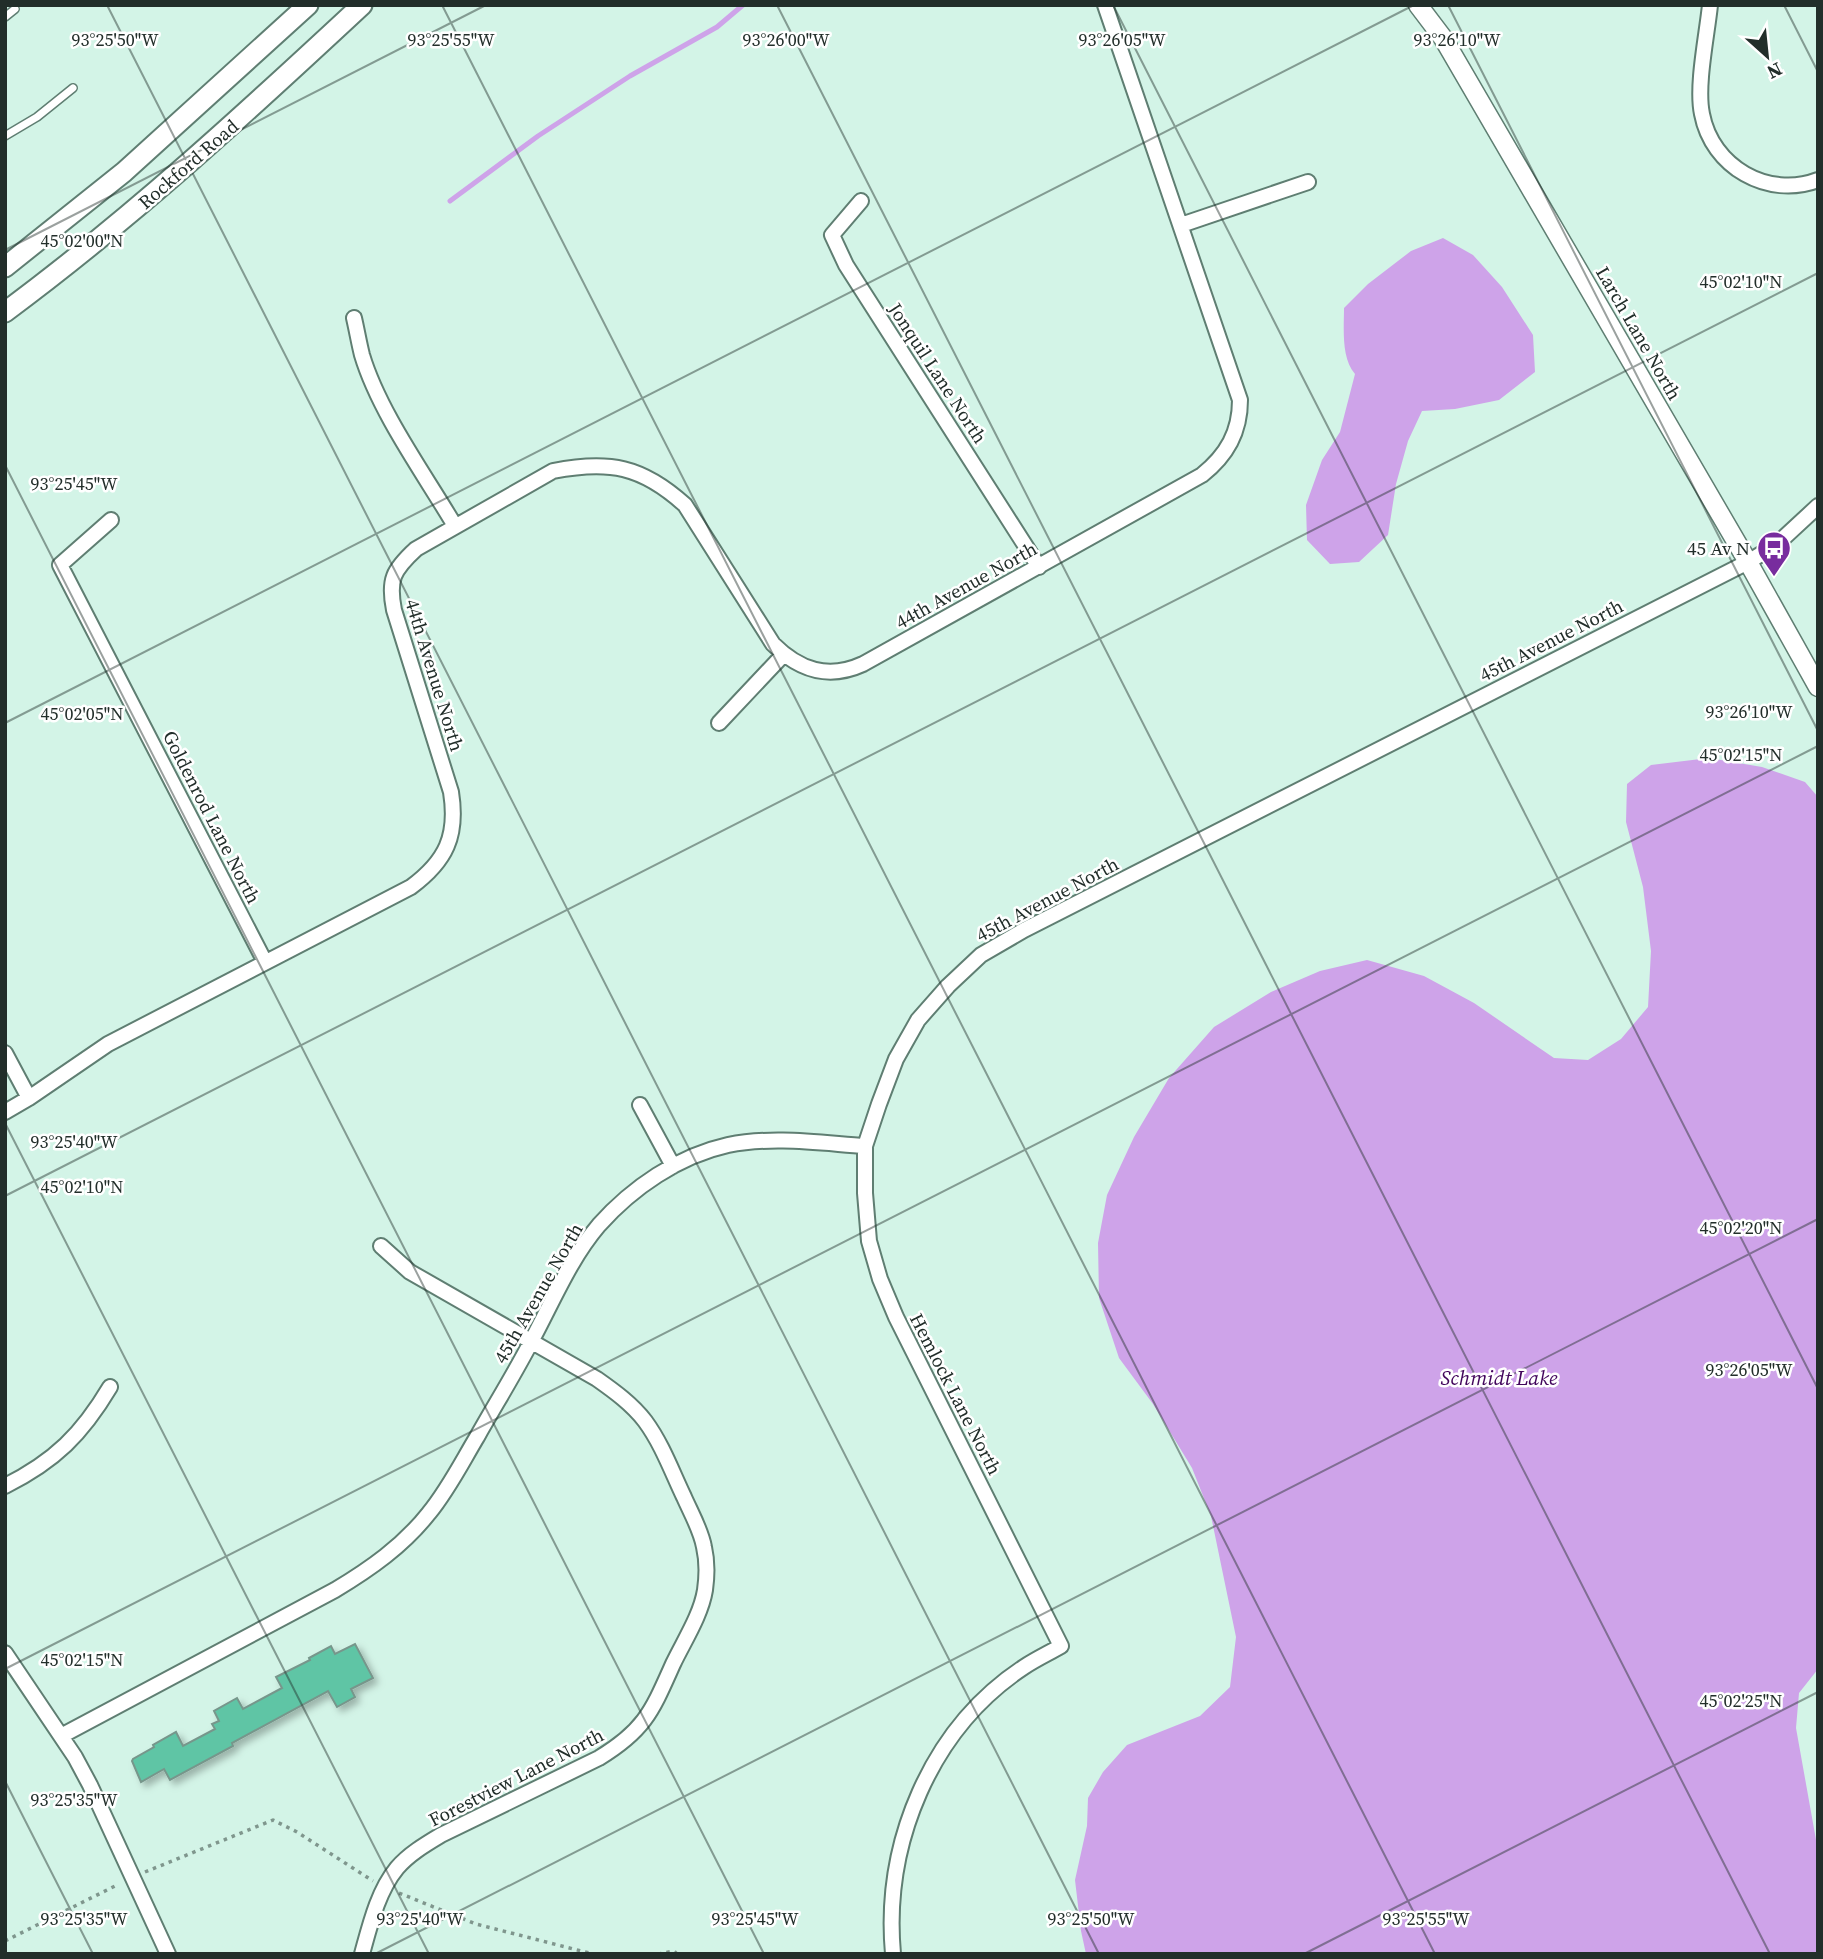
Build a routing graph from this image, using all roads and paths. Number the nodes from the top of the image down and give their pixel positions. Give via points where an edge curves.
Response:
1 (308, 5) edge
2 (362, 5) edge
3 (1105, 5) edge
4 (1418, 5) edge
5 (1710, 5) edge
6 (15, 9) dead end
7 (5, 16) edge
8 (73, 88) dead end
9 (5, 136) edge
10 (1818, 180) edge
11 (1308, 182) dead end
12 (861, 201) dead end
13 (1181, 225) junction
14 (5, 267) edge
15 (5, 312) edge
16 (354, 318) dead end
17 (1818, 506) edge
18 (111, 520) dead end
19 (455, 526) junction
20 (1748, 562) junction
21 (1039, 567) junction
22 (783, 654) junction
23 (1818, 687) edge
24 (719, 723) dead end
25 (265, 962) junction
26 (5, 1053) edge
27 (29, 1098) junction
28 (640, 1105) dead end
29 (5, 1112) edge
30 (865, 1146) junction
31 (673, 1166) junction
32 (382, 1245) dead end
33 (532, 1341) junction
34 (110, 1387) dead end
35 (5, 1486) edge
36 (5, 1653) edge
37 (61, 1736) junction
38 (133, 1877) junction
39 (385, 1888) junction
40 (5, 1941) edge
41 (168, 1954) edge
42 (362, 1954) edge
43 (593, 1954) edge
44 (658, 1954) edge
45 (677, 1954) edge
46 (893, 1954) edge

1 - 14 main road, Rockford Road via 124,172
2 - 15 main road, Rockford Road via 129,216
3 - 13 street
4 - 20 street, Larch Lane North via 1443,38
5 - 10 street via 1702,114 1711,140 1728,163 1767,184 1789,187
6 - 7 lane
8 - 9 lane
11 - 13 street
12 - 21 street, Jonquil Lane North via 832,235 846,265
13 - 21 street, 44th Avenue North via 1240,400 1235,434 1227,451 1202,475
16 - 19 street via 374,387
17 - 20 street, 45th Avenue North via 1776,545
18 - 25 street, Goldenrod Lane North via 60,565
19 - 22 street, 44th Avenue North via 553,471 578,466 642,473 685,505
19 - 25 street, 44th Avenue North via 402,562 392,576 390,594 451,792 454,814 443,856 411,887
20 - 23 street, Larch Lane North
20 - 30 street, 45th Avenue North via 981,955 918,1020 896,1059
21 - 22 street, 44th Avenue North via 849,670 807,669
22 - 24 street
25 - 27 street, 44th Avenue North via 108,1044
26 - 27 street
27 - 29 street, 44th Avenue North
28 - 31 street
30 - 31 street, 45th Avenue North via 766,1140 726,1145
30 - 46 street, Hemlock Lane North via 869,1241 880,1279 1061,1646 1023,1667 989,1696 957,1730 930,1769 898,1859 891,1902
31 - 33 street, 45th Avenue North via 652,1178 598,1226 556,1292
32 - 33 street, Forestview Lane North via 410,1272
33 - 37 street, 45th Avenue North via 429,1514 369,1570
33 - 39 street, Forestview Lane North via 621,1396 659,1443 704,1546 705,1591 657,1700 643,1724 623,1743 441,1835 397,1868
34 - 35 street via 93,1415 53,1458
36 - 37 street
37 - 38 street via 90,1785
38 - 39 path via 273,1820
38 - 40 path
38 - 41 street
39 - 42 street, Forestview Lane North
39 - 43 path via 476,1924
44 - 45 path

